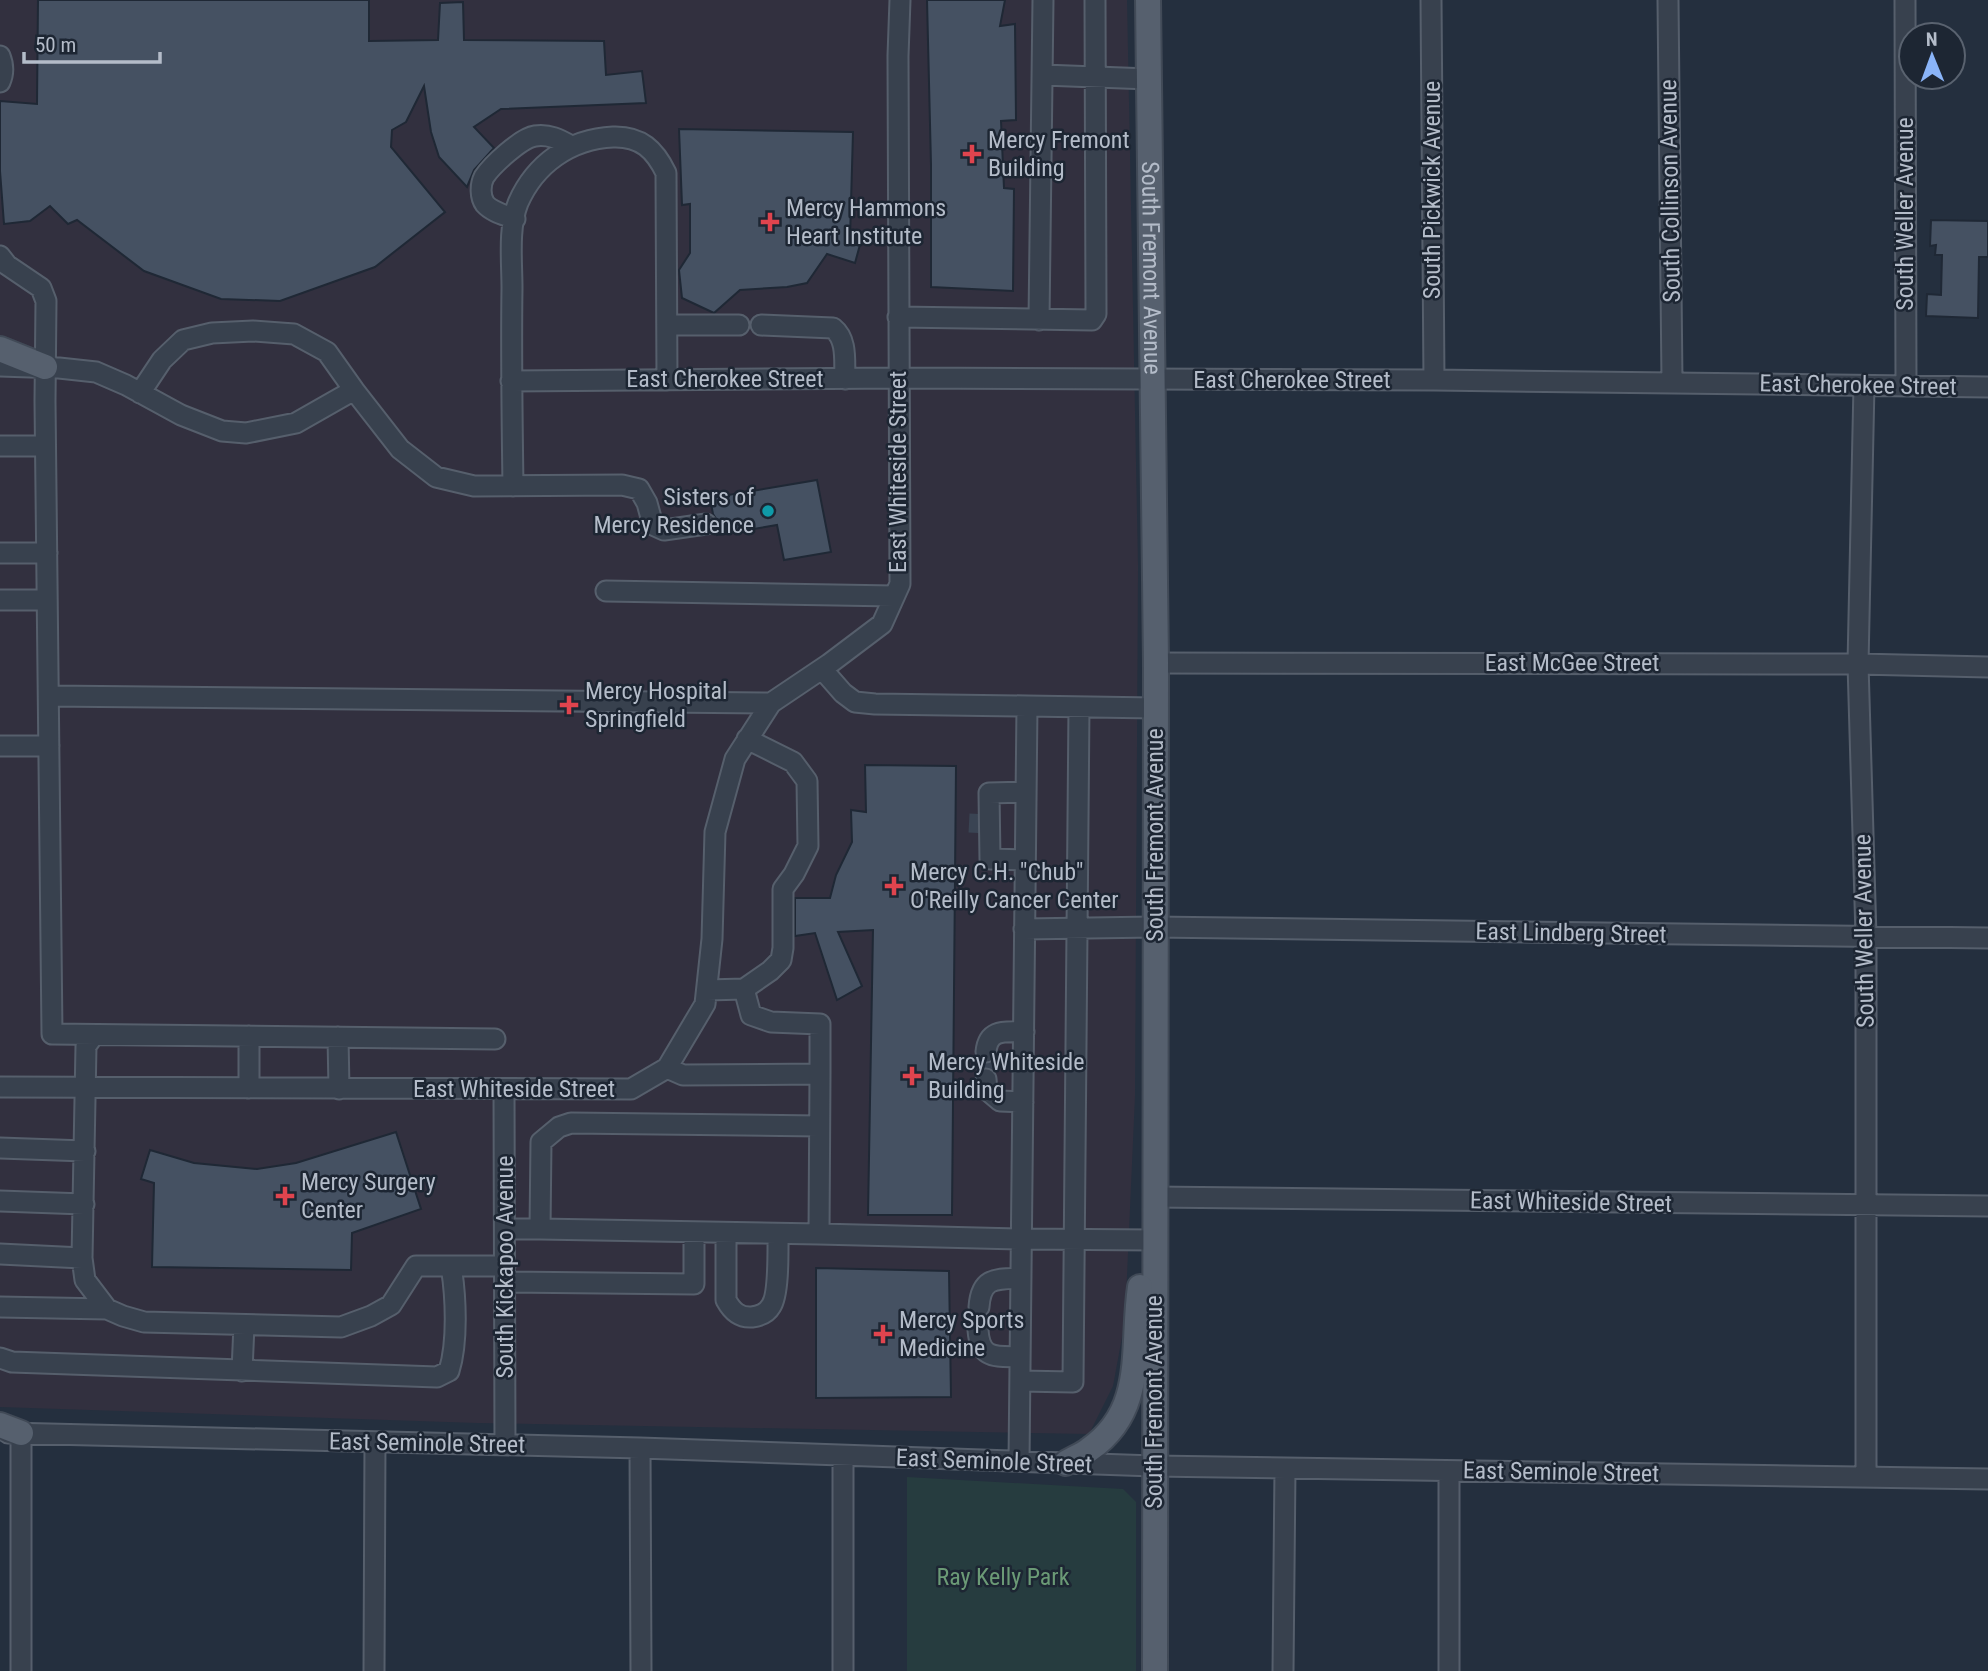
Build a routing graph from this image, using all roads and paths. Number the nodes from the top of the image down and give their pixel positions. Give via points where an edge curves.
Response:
1 (900, 0) edge
2 (1043, 0) edge
3 (1095, 0) edge
4 (1148, 0) edge
5 (1431, 0) edge
6 (1668, 0) edge
7 (1905, 0) edge
8 (0, 56) edge
9 (1044, 75) junction
10 (1096, 77) junction
11 (1149, 79) junction
12 (0, 82) edge
13 (571, 146) junction
14 (514, 219) junction
15 (0, 256) edge
16 (898, 317) junction
17 (1040, 320) junction
18 (667, 325) junction
19 (739, 325) dead end
20 (761, 325) dead end
21 (0, 349) edge
22 (0, 366) edge
23 (45, 367) junction
24 (845, 379) junction
25 (898, 379) junction
26 (667, 380) junction
27 (1152, 380) junction
28 (1434, 380) junction
29 (511, 381) junction
30 (1672, 382) junction
31 (1864, 385) junction
32 (1906, 387) junction
33 (1988, 387) edge
34 (354, 390) junction
35 (140, 393) junction
36 (0, 446) edge
37 (45, 446) junction
38 (513, 486) junction
39 (706, 524) dead end
40 (0, 553) edge
41 (47, 553) junction
42 (606, 591) dead end
43 (894, 596) junction
44 (0, 600) edge
45 (47, 600) junction
46 (1156, 663) junction
47 (1858, 664) junction
48 (1988, 667) edge
49 (822, 669) junction
50 (48, 696) junction
51 (771, 703) junction
52 (1027, 706) junction
53 (1079, 707) junction
54 (1156, 708) junction
55 (747, 739) junction
56 (0, 746) edge
57 (49, 746) junction
58 (1026, 792) junction
59 (989, 793) junction
60 (990, 859) junction
61 (1025, 860) junction
62 (1154, 927) junction
63 (1024, 929) junction
64 (1076, 929) junction
65 (1866, 936) junction
66 (1988, 938) edge
67 (744, 989) junction
68 (707, 990) junction
69 (1024, 1032) junction
70 (94, 1035) junction
71 (249, 1036) junction
72 (338, 1037) junction
73 (495, 1039) dead end
74 (986, 1052) dead end
75 (667, 1068) junction
76 (820, 1074) junction
77 (986, 1079) tunnel mouth
78 (0, 1087) edge
79 (85, 1087) junction
80 (249, 1088) junction
81 (338, 1089) junction
82 (504, 1089) junction
83 (631, 1089) junction
84 (1023, 1102) junction
85 (631, 1124) junction
86 (819, 1126) junction
87 (0, 1148) edge
88 (85, 1151) junction
89 (1154, 1197) junction
90 (0, 1201) edge
91 (84, 1204) junction
92 (1865, 1205) junction
93 (1988, 1206) edge
94 (505, 1229) junction
95 (540, 1229) junction
96 (694, 1232) junction
97 (726, 1233) junction
98 (778, 1234) junction
99 (819, 1234) junction
100 (1021, 1239) junction
101 (1074, 1240) junction
102 (1154, 1240) junction
103 (0, 1254) edge
104 (82, 1258) junction
105 (451, 1266) junction
106 (505, 1274) junction
107 (1021, 1278) junction
108 (0, 1307) edge
109 (979, 1307) dead end
110 (107, 1309) junction
111 (244, 1325) junction
112 (978, 1331) dead end
113 (1020, 1357) junction
114 (0, 1359) edge
115 (242, 1371) junction
116 (1020, 1381) junction
117 (7, 1430) edge
118 (375, 1443) junction
119 (505, 1445) junction
120 (640, 1448) junction
121 (843, 1456) junction
122 (1019, 1461) junction
123 (1066, 1463) junction
124 (1154, 1466) junction
125 (1285, 1469) junction
126 (1450, 1471) junction
127 (1866, 1476) junction
128 (1988, 1479) edge
129 (21, 1671) edge
130 (374, 1671) edge
131 (641, 1671) edge
132 (843, 1671) edge
133 (1155, 1671) edge
134 (1283, 1671) edge
135 (1449, 1671) edge

1 - 16 street, East Whiteside Street
2 - 9 street
3 - 10 street
4 - 11 main road, South Fremont Avenue
5 - 28 street, South Pickwick Avenue
6 - 30 street, South Collinson Avenue
7 - 32 street, South Weller Avenue
8 - 12 street
9 - 10 street
9 - 17 street
10 - 11 street
10 - 17 street via 1096,314 1092,320
11 - 27 main road, South Fremont Avenue
13 - 14 street via 533,177
13 - 14 street via 553,136 533,136 514,146 484,178 481,191 485,203
13 - 18 street via 627,137 642,142 659,158 666,173
14 - 29 street
15 - 23 street via 41,288 47,301
16 - 17 street
16 - 25 street, East Whiteside Street
18 - 19 street
18 - 26 street
20 - 24 street via 833,328 841,334
21 - 23 main road
22 - 23 street
23 - 35 street via 96,372
23 - 37 street
24 - 25 street, East Cherokee Street
24 - 26 street, East Cherokee Street
25 - 27 street, East Cherokee Street
25 - 43 street, East Whiteside Street via 900,584
26 - 29 street, East Cherokee Street
27 - 28 street, East Cherokee Street
27 - 46 main road, South Fremont Avenue
28 - 30 street, East Cherokee Street
29 - 38 street
30 - 31 street, East Cherokee Street
31 - 32 street, East Cherokee Street
31 - 47 street, South Weller Avenue
32 - 33 street, East Cherokee Street
34 - 35 street via 296,423 246,433 222,430 181,415
34 - 35 street via 327,352 294,334 253,331 183,340 162,360
34 - 38 street via 400,449 436,477 474,486
36 - 37 street
37 - 41 street
38 - 39 street via 622,485 639,489 653,525 664,530
40 - 41 street
41 - 45 street
42 - 43 street
43 - 49 street, East Whiteside Street via 882,624
44 - 45 street
45 - 50 street
46 - 47 street, East McGee Street
46 - 54 main road, South Fremont Avenue
47 - 48 street, East McGee Street
47 - 65 street, South Weller Avenue
49 - 51 street, East Whiteside Street
49 - 52 street via 855,702
50 - 51 street
50 - 57 street
51 - 55 street, East Whiteside Street
52 - 53 street
52 - 58 street
53 - 54 street
53 - 64 street
54 - 62 main road, South Fremont Avenue
55 - 67 street via 793,762 807,781 808,846 783,889 781,960
55 - 68 street, East Whiteside Street via 735,759 715,832
56 - 57 street
57 - 70 street via 52,1034
58 - 59 street
58 - 61 street
59 - 60 street
59 - 60 street via 979,805 978,824 981,852
60 - 61 street
61 - 63 street
62 - 64 street, East Lindberg Street
62 - 65 street, East Lindberg Street
62 - 89 main road, South Fremont Avenue
63 - 64 street, East Lindberg Street
63 - 69 street
64 - 101 street
65 - 66 street, East Lindberg Street
65 - 92 street, South Weller Avenue
67 - 68 street
67 - 76 street via 751,1015 771,1022 820,1024
68 - 75 street, East Whiteside Street via 705,1004
69 - 74 street via 991,1036
69 - 84 street
70 - 71 street
70 - 79 street via 86,1046
71 - 72 street
71 - 80 street
72 - 73 street
72 - 81 street
75 - 76 street via 683,1075
75 - 83 street, East Whiteside Street
76 - 86 street
77 - 84 street via 988,1090 1000,1101
78 - 79 street, East Whiteside Street
79 - 80 street, East Whiteside Street
79 - 88 street
80 - 81 street, East Whiteside Street
81 - 82 street, East Whiteside Street
82 - 83 street, East Whiteside Street
82 - 94 street, South Kickapoo Avenue
83 - 85 street
84 - 100 street
85 - 86 street
85 - 95 street via 571,1123 541,1142
86 - 99 street
87 - 88 street
88 - 91 street
89 - 92 street, East Whiteside Street
89 - 102 main road, South Fremont Avenue
90 - 91 street
91 - 104 street
92 - 93 street, East Whiteside Street
92 - 127 street, South Weller Avenue
94 - 95 street
94 - 106 street, South Kickapoo Avenue
95 - 96 street
96 - 97 street
96 - 106 street via 694,1284
97 - 98 street
97 - 98 street via 726,1300 739,1315 750,1317 762,1315 775,1297
98 - 99 street
99 - 100 street
100 - 101 street
100 - 107 street
101 - 102 street
101 - 116 street via 1073,1382
102 - 123 main road via 1142,1270 1133,1376 1125,1408 1090,1450
102 - 124 main road, South Fremont Avenue
103 - 104 street
104 - 110 street via 85,1280
105 - 106 street
105 - 111 street via 416,1266 391,1305 341,1327
105 - 115 street via 455,1291 449,1371 437,1377
106 - 119 street, South Kickapoo Avenue
107 - 109 street via 993,1279 980,1294
107 - 113 street
108 - 110 street
110 - 111 street via 144,1322
111 - 115 street
112 - 113 street via 984,1351
113 - 116 street
114 - 115 street
116 - 122 street
117 - 118 street, East Seminole Street
117 - 129 street
118 - 119 street, East Seminole Street
118 - 130 street
119 - 120 street, East Seminole Street
120 - 121 street, East Seminole Street
120 - 131 street
121 - 122 street, East Seminole Street
121 - 132 street
122 - 123 street, East Seminole Street
123 - 124 street, East Seminole Street
124 - 125 street, East Seminole Street
124 - 133 main road, South Fremont Avenue
125 - 126 street, East Seminole Street
125 - 134 street
126 - 127 street, East Seminole Street
126 - 135 street
127 - 128 street, East Seminole Street

